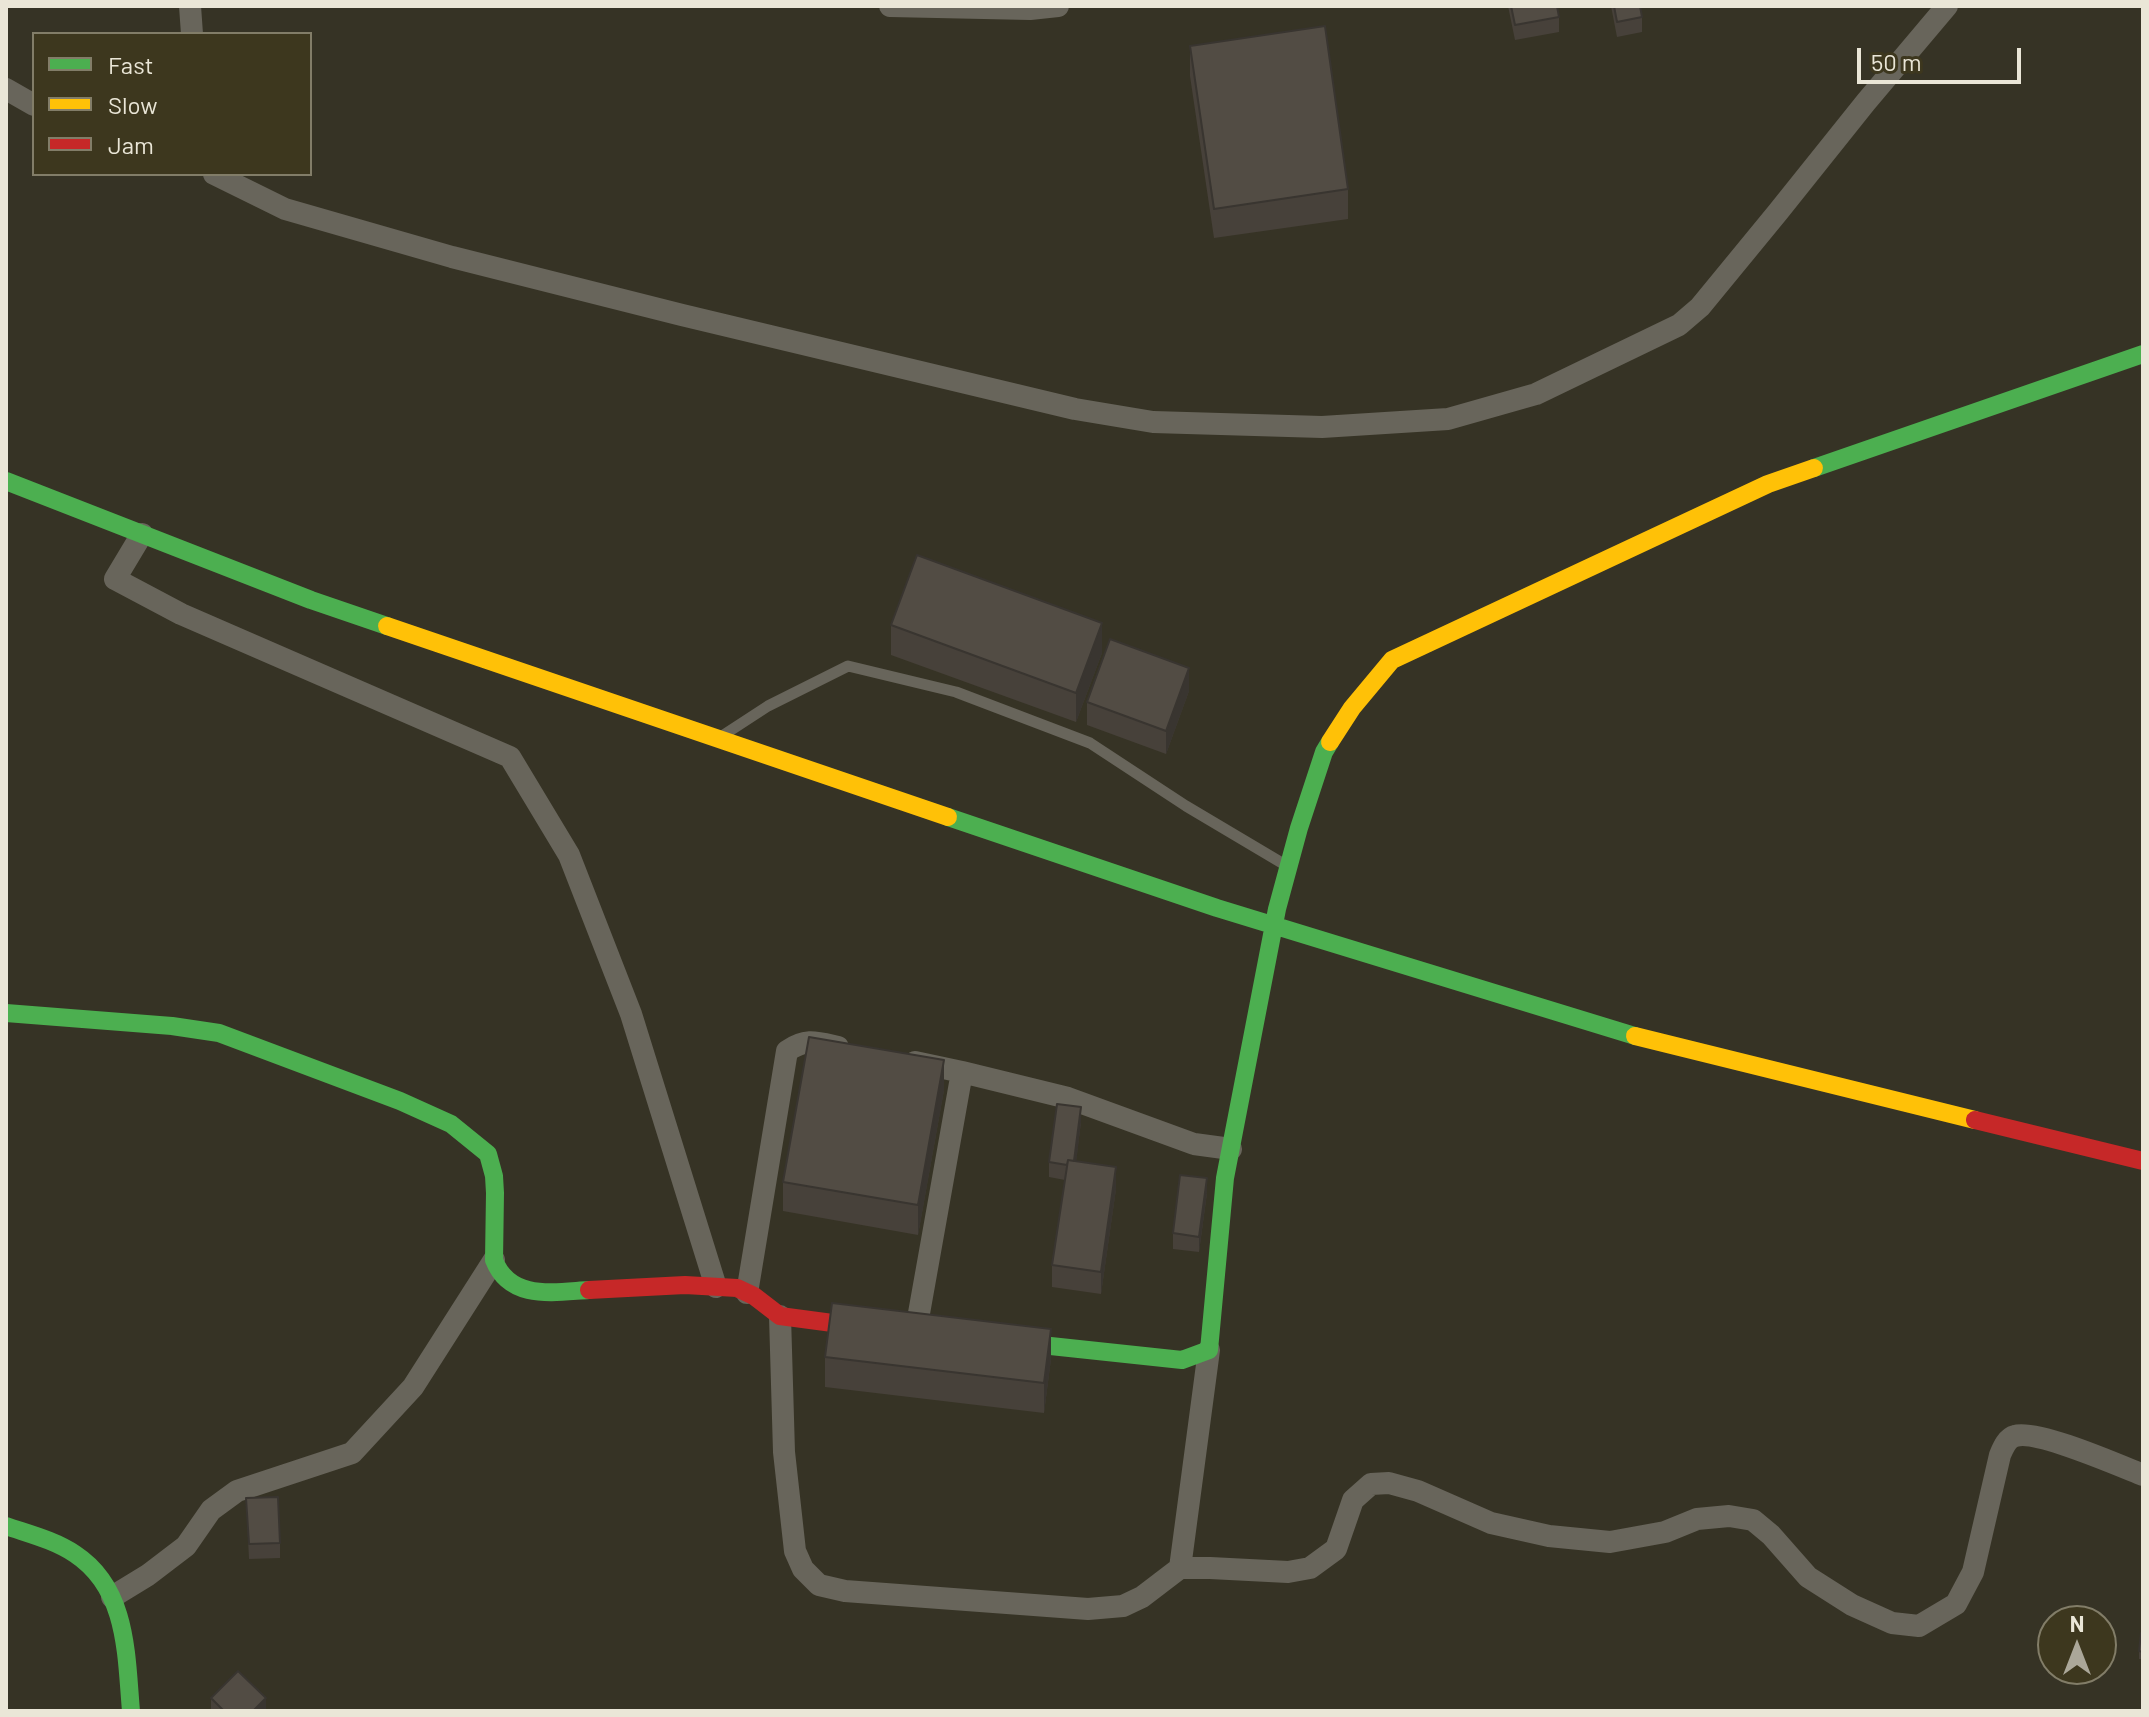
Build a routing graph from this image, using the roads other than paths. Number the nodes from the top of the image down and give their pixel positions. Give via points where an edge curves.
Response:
1 (190, 6) edge
2 (890, 6) edge
3 (1058, 6) edge
4 (1947, 6) edge
5 (192, 32) edge
6 (6, 89) edge
7 (32, 104) edge
8 (218, 176) edge
9 (2143, 354) edge
10 (6, 481) edge
11 (142, 534) junction
12 (718, 739) junction
13 (1289, 867) junction
14 (1274, 924) junction
15 (6, 1013) edge
16 (862, 1051) edge
17 (890, 1057) edge
18 (962, 1072) junction
19 (1231, 1149) junction
20 (2143, 1161) edge
21 (494, 1260) junction
22 (716, 1287) junction
23 (747, 1293) junction
24 (780, 1316) junction
25 (911, 1331) joint
26 (990, 1339) edge
27 (1209, 1350) junction
28 (2143, 1475) edge
29 (6, 1526) edge
30 (1180, 1568) junction
31 (112, 1597) junction
32 (131, 1711) edge

1 - 5 street
2 - 3 street
4 - 8 street via 1700,307 1679,325 1536,394 1448,419 1307,426 1153,422 1075,409 452,257 285,209
6 - 7 street
9 - 13 street via 1768,484 1392,660 1324,752
10 - 11 street
11 - 12 street via 311,600
11 - 22 street via 115,579 181,614 510,757 569,855 620,985
12 - 13 lane via 768,706 848,666 956,692 1090,743
12 - 14 street
13 - 14 street
14 - 19 street
14 - 20 street via 1641,1038
15 - 21 street via 219,1033 451,1124 488,1154 495,1193
16 - 23 street via 808,1041 787,1051
17 - 18 street
18 - 19 street via 1068,1098 1194,1144
18 - 25 street
19 - 27 street
21 - 22 street via 499,1273 518,1288 546,1292
21 - 31 street via 413,1387 352,1453 237,1491 211,1510 186,1546
22 - 23 street
23 - 24 street
24 - 25 street
24 - 30 street via 784,1452 795,1551 819,1585 1088,1609 1123,1606
26 - 27 street via 1182,1360
27 - 30 street
28 - 30 street via 2039,1436 2008,1440 1973,1572 1956,1604 1919,1626 1892,1623 1808,1577 1753,1520 1697,1519 1665,1532 1610,1542 1549,1536 1491,1523 1389,1483 1371,1484 1353,1500 1336,1549 1310,1568
29 - 31 street via 75,1555
31 - 32 street via 122,1624

